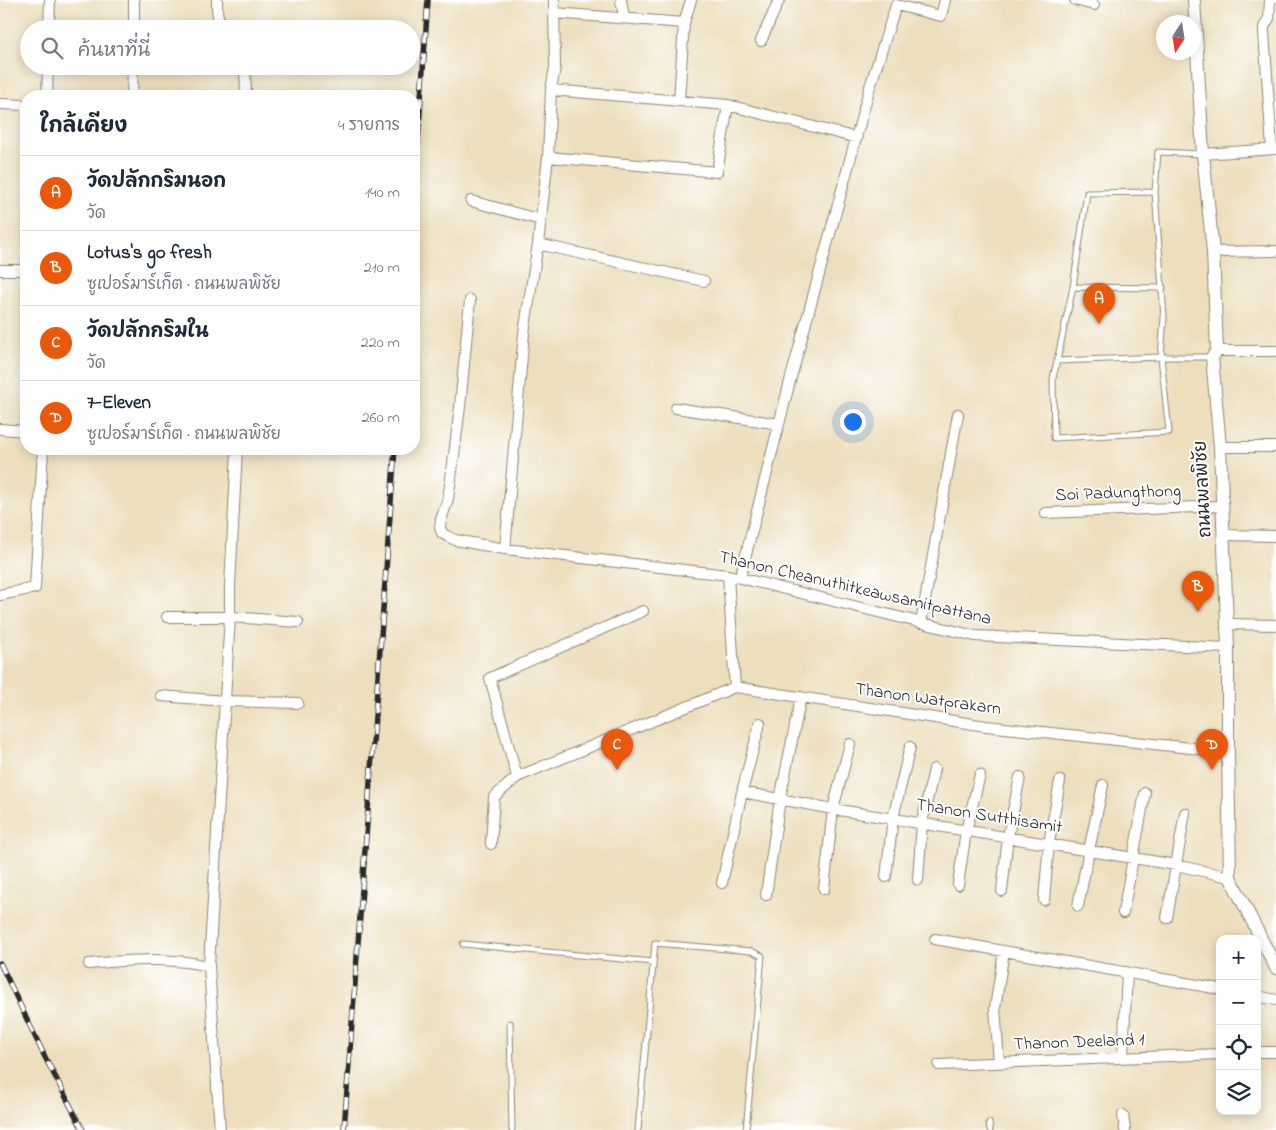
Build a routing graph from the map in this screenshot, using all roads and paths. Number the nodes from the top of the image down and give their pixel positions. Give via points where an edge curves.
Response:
1 (50, 0) edge
2 (134, 0) edge
3 (217, 0) edge
4 (554, 0) edge
5 (621, 0) edge
6 (691, 0) edge
7 (779, 0) edge
8 (944, 0) edge
9 (1075, 0) edge
10 (1194, 0) edge
11 (1270, 0) edge
12 (1094, 5) dead end
13 (554, 14) junction
14 (624, 17) junction
15 (49, 20) edge
16 (134, 20) edge
17 (219, 20) edge
18 (684, 23) junction
19 (761, 41) dead end
20 (48, 75) edge
21 (133, 75) edge
22 (245, 75) edge
23 (47, 90) edge
24 (132, 90) edge
25 (246, 90) edge
26 (552, 90) junction
27 (679, 100) junction
28 (0, 104) edge
29 (20, 105) edge
30 (728, 105) junction
31 (857, 138) junction
32 (1274, 149) edge
33 (1203, 154) junction
34 (548, 156) junction
35 (1155, 192) junction
36 (470, 201) dead end
37 (541, 220) junction
38 (538, 244) junction
39 (1276, 251) edge
40 (1213, 252) junction
41 (0, 270) edge
42 (20, 270) edge
43 (704, 281) dead end
44 (1073, 287) junction
45 (1163, 288) junction
46 (470, 300) dead end
47 (1276, 351) edge
48 (1214, 354) junction
49 (1161, 357) junction
50 (1057, 361) junction
51 (676, 408) dead end
52 (958, 414) dead end
53 (779, 424) junction
54 (0, 429) edge
55 (20, 431) edge
56 (1220, 447) junction
57 (1276, 447) edge
58 (42, 455) edge
59 (237, 455) edge
60 (1223, 506) junction
61 (1045, 513) dead end
62 (1224, 535) junction
63 (1276, 536) edge
64 (505, 548) junction
65 (728, 575) junction
66 (740, 578) junction
67 (0, 595) edge
68 (643, 611) dead end
69 (167, 616) dead end
70 (230, 617) junction
71 (298, 622) dead end
72 (921, 623) junction
73 (1227, 624) junction
74 (1276, 626) edge
75 (1228, 648) junction
76 (735, 687) junction
77 (161, 696) dead end
78 (801, 697) junction
79 (225, 701) junction
80 (298, 703) dead end
81 (760, 723) dead end
82 (850, 744) dead end
83 (910, 747) dead end
84 (1228, 752) junction
85 (934, 768) dead end
86 (980, 775) dead end
87 (517, 776) junction
88 (1020, 777) dead end
89 (1060, 781) dead end
90 (1103, 785) dead end
91 (742, 792) junction
92 (1144, 793) dead end
93 (780, 799) junction
94 (833, 809) junction
95 (1185, 813) dead end
96 (893, 818) junction
97 (922, 822) junction
98 (966, 831) junction
99 (1008, 836) junction
100 (491, 844) dead end
101 (1049, 844) junction
102 (1088, 850) junction
103 (1134, 857) junction
104 (1176, 865) junction
105 (886, 877) dead end
106 (1230, 877) junction
107 (918, 880) dead end
108 (722, 883) dead end
109 (958, 885) dead end
110 (824, 889) dead end
111 (1002, 891) dead end
112 (766, 895) dead end
113 (1044, 900) dead end
114 (1078, 906) dead end
115 (1123, 913) dead end
116 (1167, 918) dead end
117 (935, 939) dead end
118 (463, 944) dead end
119 (1004, 951) junction
120 (653, 962) junction
121 (88, 964) dead end
122 (208, 966) junction
123 (1276, 968) edge
124 (1127, 972) junction
125 (1216, 988) edge
126 (1261, 997) edge
127 (1276, 1000) edge
128 (510, 1023) dead end
129 (1261, 1052) edge
130 (1276, 1052) edge
131 (1216, 1054) edge
132 (1123, 1057) junction
133 (999, 1062) junction
134 (940, 1065) dead end
135 (1123, 1116) dead end
136 (989, 1123) dead end
137 (220, 1130) edge
138 (512, 1130) edge
139 (638, 1130) edge
140 (746, 1130) edge
141 (990, 1130) edge
142 (1125, 1130) edge

1 - 15 street
2 - 16 street
3 - 17 street
4 - 13 street
5 - 14 street
6 - 18 street
7 - 19 street
8 - 31 street via 941,16 896,5
9 - 12 street
10 - 33 street, ถนนพลพิชัย
11 - 32 street via 1264,32
13 - 14 street
13 - 26 street
14 - 18 street
18 - 27 street
20 - 23 street
21 - 24 street
22 - 25 street
26 - 27 street
26 - 34 street
27 - 30 street
28 - 29 street
30 - 31 street
30 - 34 street via 717,172
31 - 53 street
32 - 33 street
33 - 35 lane via 1158,152
33 - 40 street, ถนนพลพิชัย
34 - 37 street
35 - 44 lane via 1087,193
35 - 45 lane
36 - 37 street
37 - 38 street
38 - 43 street
38 - 64 street via 524,333
39 - 40 street
40 - 48 street, ถนนพลพิชัย
41 - 42 street
44 - 45 lane
44 - 50 lane
45 - 49 lane
46 - 64 street, Thanon Cheanuthitkeawsamitpattana via 452,471 440,528 442,533 456,540
47 - 48 street
48 - 49 lane
48 - 56 street, ถนนพลพิชัย
49 - 50 lane
49 - 50 lane via 1169,432 1054,438 1053,378
51 - 53 street
52 - 72 street
53 - 66 street
54 - 55 street
56 - 57 street
56 - 60 street, ถนนพลพิชัย
58 - 67 street via 35,588
59 - 70 street
60 - 61 street, Soi Padungthong
60 - 62 street, ถนนพลพิชัย
62 - 63 street
62 - 73 street, ถนนพลพิชัย
64 - 65 street, Thanon Cheanuthitkeawsamitpattana
65 - 66 street, Thanon Cheanuthitkeawsamitpattana
65 - 76 street
66 - 72 street, Thanon Cheanuthitkeawsamitpattana
68 - 87 street via 490,678
69 - 70 street
70 - 71 street
70 - 79 street
72 - 75 street, Thanon Cheanuthitkeawsamitpattana via 975,636
73 - 74 street
73 - 75 street, ถนนพลพิชัย
75 - 84 street, ถนนพลพิชัย
76 - 78 street, Thanon Watprakarn
76 - 87 street
77 - 79 street
78 - 84 street, Thanon Watprakarn via 986,726
78 - 93 street
79 - 80 street
79 - 122 street
81 - 91 street
82 - 94 street
83 - 96 street
84 - 106 street, ถนนพลพิชัย
85 - 97 street
86 - 98 street
87 - 100 street via 494,797
88 - 99 street
89 - 101 street
90 - 102 street
91 - 93 street, Thanon Sutthisamit
91 - 108 street
92 - 103 street
93 - 94 street, Thanon Sutthisamit
93 - 112 street
94 - 96 street, Thanon Sutthisamit
94 - 110 street
95 - 104 street
96 - 97 street, Thanon Sutthisamit
96 - 105 street
97 - 98 street, Thanon Sutthisamit
97 - 107 street
98 - 99 street, Thanon Sutthisamit
98 - 109 street
99 - 101 street, Thanon Sutthisamit
99 - 111 street
101 - 102 street, Thanon Sutthisamit
101 - 113 street
102 - 103 street, Thanon Sutthisamit
102 - 114 street
103 - 104 street, Thanon Sutthisamit
103 - 115 street
104 - 106 street, Thanon Sutthisamit
104 - 116 street
106 - 123 street, ถนนพลพิชัย
117 - 119 street
118 - 120 lane
119 - 124 street
119 - 133 street via 995,1008
120 - 139 lane
120 - 140 lane via 655,943 751,951 762,956
121 - 122 street via 135,959
122 - 137 street
124 - 125 street
124 - 132 street
126 - 127 street
128 - 138 lane
129 - 130 street
131 - 132 street, Thanon Deeland 1
132 - 133 street, Thanon Deeland 1
133 - 134 street, Thanon Deeland 1
135 - 142 street
136 - 141 lane

